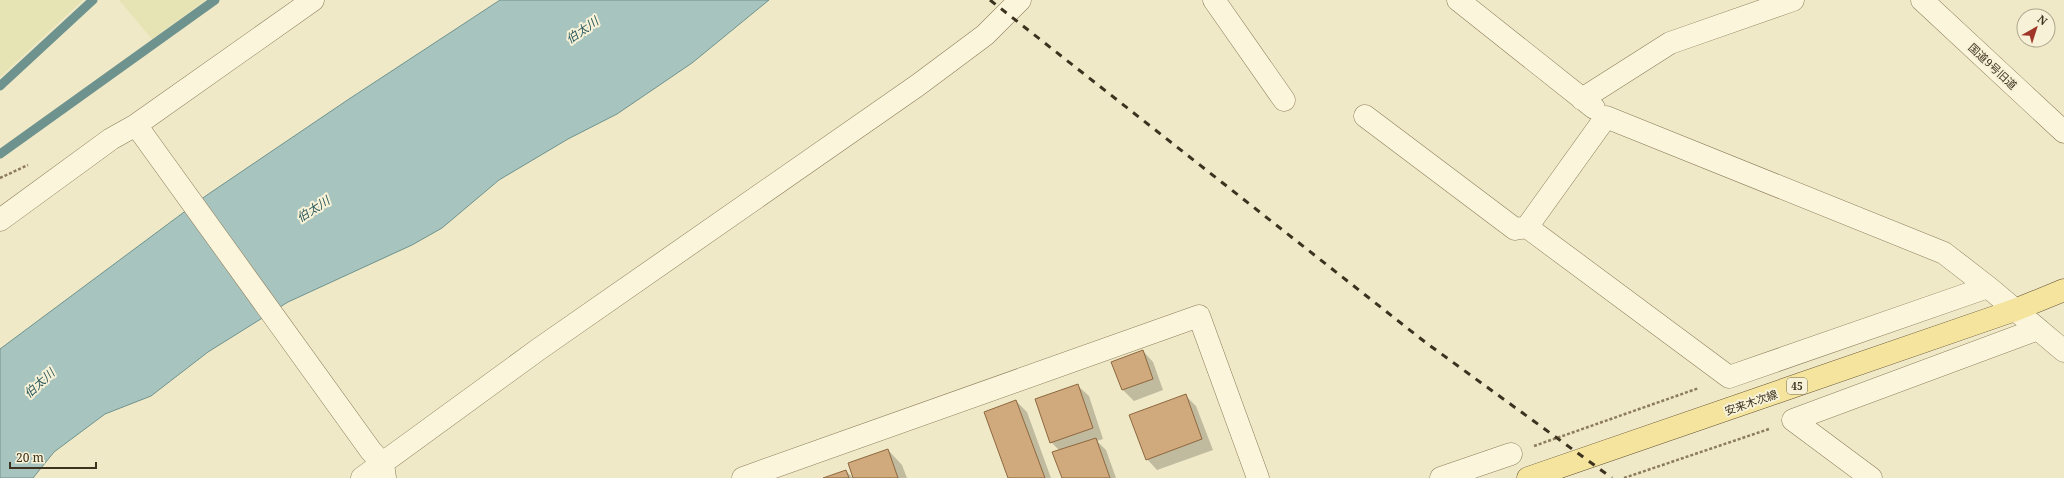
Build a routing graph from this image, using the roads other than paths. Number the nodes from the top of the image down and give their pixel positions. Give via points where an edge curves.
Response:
1 (313, 0) edge
2 (1020, 0) edge
3 (1214, 0) edge
4 (1458, 0) edge
5 (1793, 0) edge
6 (1922, 0) edge
7 (1284, 100) dead end
8 (1582, 100) junction
9 (1365, 116) dead end
10 (1606, 116) junction
11 (142, 132) junction
12 (2064, 132) edge
13 (0, 220) edge
14 (1526, 227) junction
15 (1988, 287) junction
16 (2064, 290) edge
17 (2015, 310) junction
18 (2038, 329) junction
19 (2064, 351) edge
20 (1511, 454) road end
21 (380, 464) edge
22 (362, 478) edge
23 (743, 478) edge
24 (1258, 478) edge
25 (1441, 478) edge
26 (1528, 478) edge
27 (1872, 478) edge

1 - 11 street
2 - 21 street via 985,35 918,85 539,349
3 - 7 street
4 - 8 street
5 - 8 street via 1670,43
6 - 12 street, 国道9号旧道
8 - 10 street
9 - 14 street via 1515,229
10 - 14 street
10 - 15 street via 1944,253
11 - 13 street via 111,139
11 - 21 street
14 - 15 street via 1729,377
15 - 17 street
16 - 17 main road, 安来木次線 / 45
17 - 18 street
17 - 26 main road, 安来木次線 / 45
18 - 19 street
18 - 27 street via 1793,420
20 - 25 street
21 - 22 street
23 - 24 street via 1199,316

